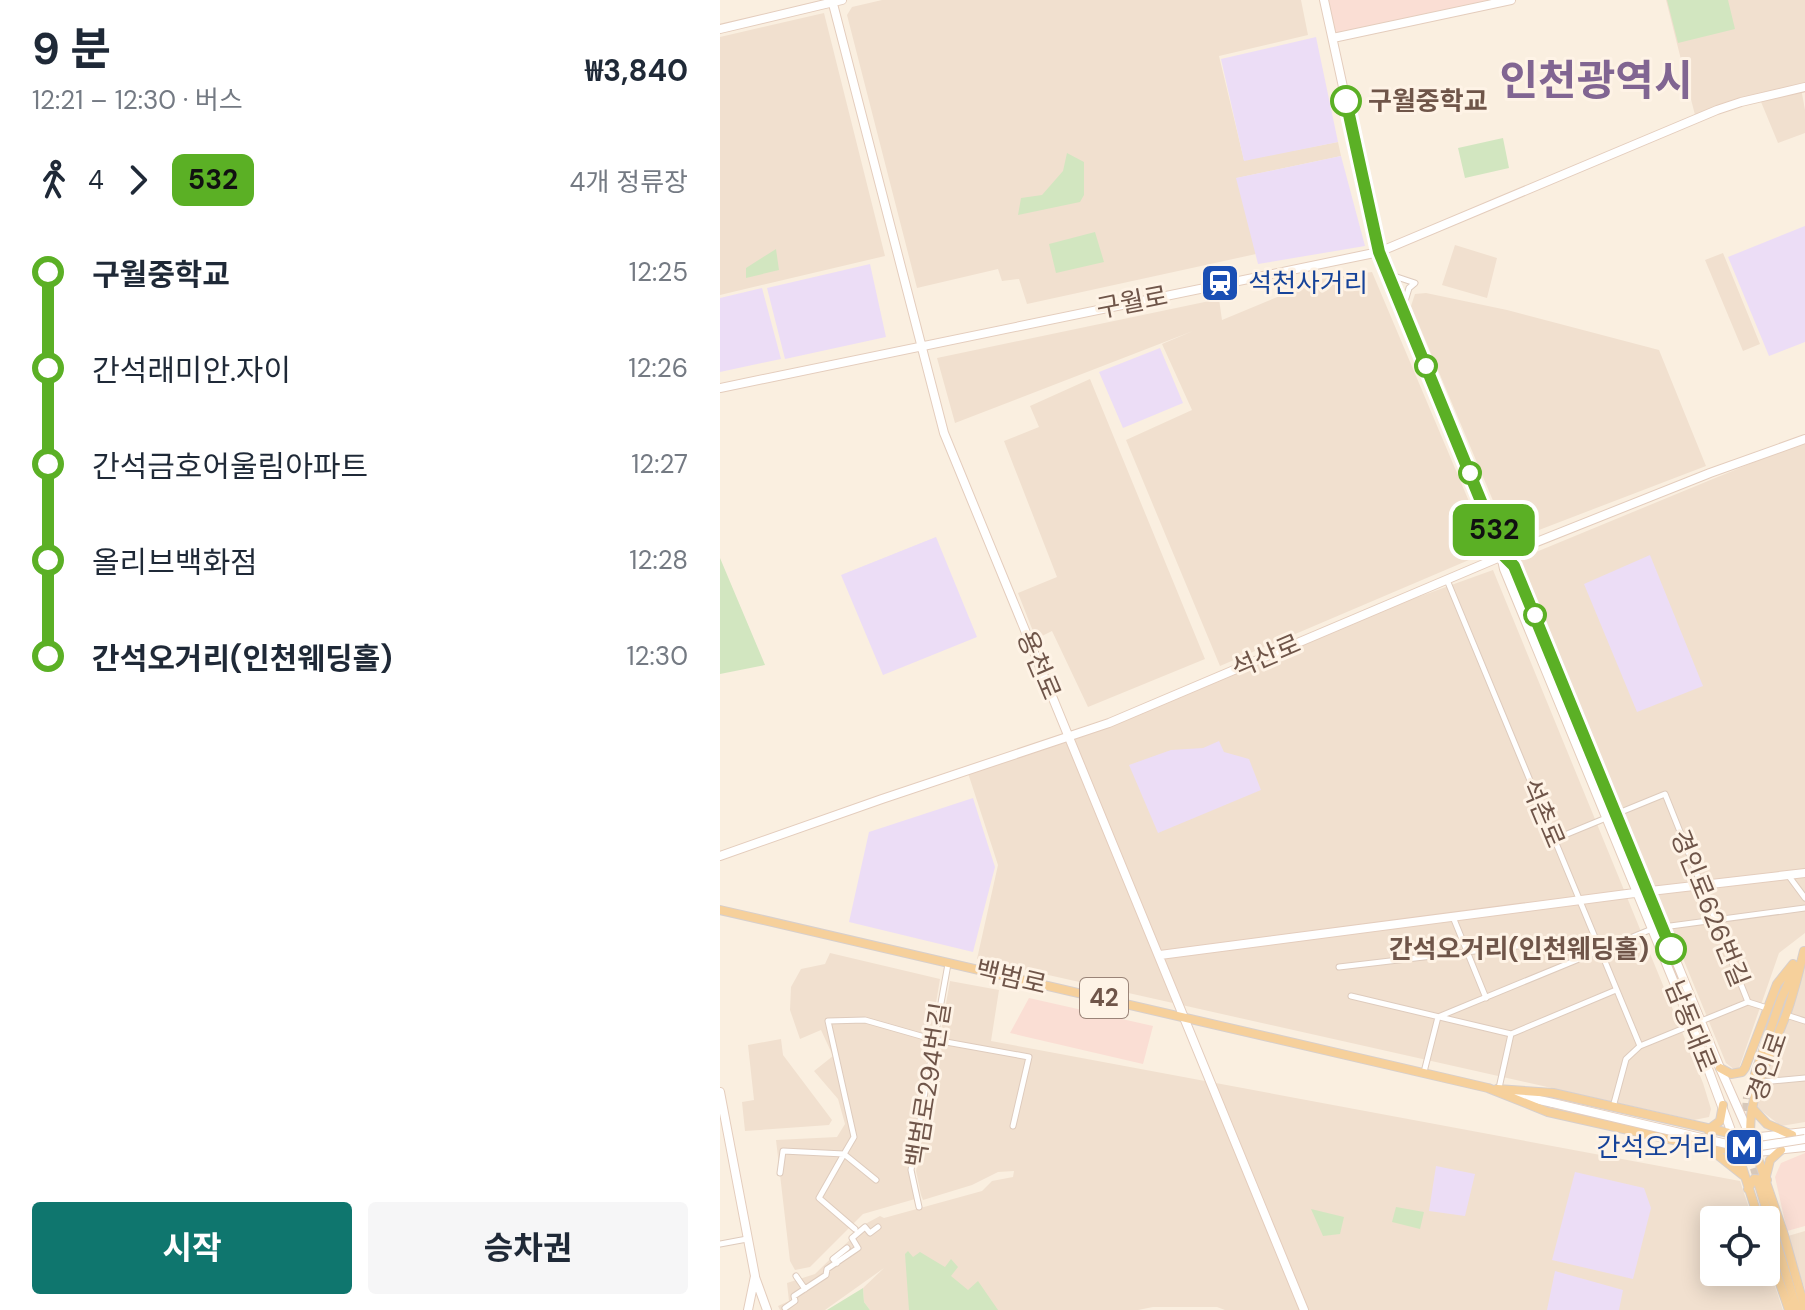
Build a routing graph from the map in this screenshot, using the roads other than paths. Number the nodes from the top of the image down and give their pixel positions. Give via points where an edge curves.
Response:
1 (1324, 0) edge
2 (1511, 0) edge
3 (836, 1) edge
4 (720, 29) edge
5 (1333, 38) junction
6 (1805, 87) edge
7 (1379, 252) junction
8 (1388, 274) junction
9 (1402, 309) junction
10 (922, 344) junction
11 (720, 388) edge
12 (1805, 439) edge
13 (1503, 555) junction
14 (1447, 580) junction
15 (1069, 736) junction
16 (1611, 816) junction
17 (1555, 839) junction
18 (720, 856) edge
19 (1805, 873) edge
20 (1788, 875) junction
21 (1702, 885) junction
22 (1642, 892) junction
23 (1805, 898) edge
24 (1580, 900) junction
25 (1805, 908) edge
26 (723, 913) edge
27 (1453, 917) junction
28 (1716, 921) junction
29 (1663, 927) junction
30 (1652, 929) junction
31 (1595, 937) junction
32 (1804, 950) edge
33 (1600, 951) junction
34 (1468, 952) junction
35 (1160, 955) junction
36 (948, 963) junction
37 (1339, 967) dead end
38 (1616, 990) junction
39 (1351, 996) dead end
40 (1486, 998) junction
41 (1748, 1002) junction
42 (1767, 1008) junction
43 (1786, 1015) junction
44 (1184, 1016) junction
45 (1438, 1017) junction
46 (1805, 1021) edge
47 (1696, 1022) junction
48 (1511, 1034) junction
49 (935, 1040) junction
50 (1640, 1046) junction
51 (1720, 1068) junction
52 (1745, 1068) junction
53 (1423, 1073) junction
54 (1760, 1077) junction
55 (1805, 1078) edge
56 (1488, 1088) junction
57 (1499, 1089) junction
58 (720, 1092) edge
59 (1723, 1105) junction
60 (1613, 1108) junction
61 (1752, 1108) junction
62 (1013, 1126) dead end
63 (1708, 1130) junction
64 (1805, 1132) edge
65 (1792, 1135) junction
66 (1733, 1136) junction
67 (1751, 1138) junction
68 (1805, 1139) edge
69 (1805, 1147) edge
70 (1709, 1148) junction
71 (1781, 1150) junction
72 (1737, 1151) junction
73 (1757, 1152) junction
74 (844, 1154) junction
75 (780, 1173) dead end
76 (1743, 1175) junction
77 (876, 1180) dead end
78 (1764, 1181) junction
79 (1748, 1189) junction
80 (1754, 1206) edge
81 (919, 1207) dead end
82 (878, 1227) dead end
83 (855, 1229) dead end
84 (748, 1239) junction
85 (720, 1244) edge
86 (847, 1248) dead end
87 (837, 1263) junction
88 (755, 1276) junction
89 (796, 1276) dead end
90 (1780, 1283) edge
91 (805, 1289) junction
92 (785, 1308) dead end
93 (1805, 1309) edge
94 (748, 1310) edge
95 (767, 1310) edge
96 (1304, 1310) edge
97 (1789, 1310) edge
98 (1797, 1310) edge

1 - 5 street
2 - 5 street
3 - 4 street
3 - 10 street, 용천로
5 - 7 street
6 - 7 street, 구월로 via 1717,110
7 - 8 street
7 - 10 street, 구월로
8 - 9 street
8 - 9 street via 1415,283
9 - 13 street
10 - 11 street, 구월로
10 - 15 street, 용천로 via 944,433
12 - 13 street, 석산로
13 - 14 street, 석산로
13 - 16 street, 남동대로 via 1514,566
14 - 15 street, 석산로
14 - 17 street, 석촌로
15 - 18 street, 석산로
15 - 35 street, 용천로
16 - 17 street
16 - 21 street, 경인로626번길 via 1665,794
16 - 22 street, 남동대로
17 - 24 street, 석촌로
19 - 20 street
20 - 21 street
20 - 23 street
21 - 22 street
21 - 28 street, 경인로626번길
22 - 24 street
22 - 29 street
22 - 30 street, 남동대로
24 - 27 street
24 - 31 street, 석촌로
25 - 28 street
26 - 36 main road, 백범로 / 42
27 - 34 street
27 - 35 street
28 - 29 street
28 - 41 street, 경인로626번길
29 - 47 street
30 - 33 street
30 - 47 street, 남동대로
31 - 33 street, 석촌로
31 - 34 street
32 - 42 main road, 경인로 via 1777,984
32 - 43 main road, 경인로
32 - 54 main road, 경인로 via 1781,999
33 - 38 street, 석촌로
33 - 40 street
34 - 37 street
34 - 40 street
35 - 44 street, 용천로
36 - 44 main road, 백범로 / 42
36 - 49 street, 백범로294번길
38 - 48 street
38 - 50 street, 석촌로
39 - 45 street
40 - 45 street
41 - 42 street, 경인로626번길
41 - 47 street
42 - 52 main road, 경인로
43 - 46 street
43 - 54 main road, 경인로
44 - 53 main road, 백범로 / 42
44 - 96 street, 용천로
45 - 48 street
45 - 53 street
47 - 50 street
47 - 51 street
47 - 59 street, 남동대로
48 - 57 street
49 - 62 street via 1029,1057
49 - 74 street via 865,1020 828,1021 854,1137
49 - 81 street, 백범로294번길 via 911,1170
50 - 60 street via 1626,1059
51 - 52 main road via 1736,1074
51 - 67 street
52 - 54 main road via 1749,1076
53 - 56 main road, 백범로 / 42
54 - 55 street
54 - 61 main road, 경인로
56 - 57 main road, 백범로 / 42
56 - 68 street, 백범로, bridge via 1731,1145
56 - 70 main road, 백범로 / 42 via 1548,1112
57 - 60 main road, 백범로 / 42 via 1553,1093
58 - 84 street
59 - 63 main road via 1720,1121
59 - 66 street, 남동대로
60 - 63 main road, 백범로 / 42
61 - 65 main road via 1767,1124
61 - 67 main road, 경인로
63 - 66 main road, 백범로 / 42
64 - 65 street, 백범로
65 - 67 street, 백범로
66 - 67 main road, 백범로 / 42
66 - 72 main road, 남동대로
67 - 73 main road
69 - 71 street, 백범로
70 - 72 main road, 백범로 / 42
70 - 76 main road
71 - 73 street, 백범로
71 - 78 main road via 1770,1160
72 - 73 main road, 백범로 / 42
72 - 76 main road, 남동대로
73 - 78 main road
74 - 75 street via 783,1151
74 - 77 street
74 - 83 street via 819,1198
76 - 79 main road, 남동대로
78 - 79 main road via 1754,1179
78 - 93 main road
78 - 98 main road
79 - 80 main road, 남동대로
82 - 87 street via 870,1233 865,1227 852,1238 858,1248
84 - 85 street
84 - 88 street
86 - 87 street via 833,1259
87 - 91 street
88 - 94 street
88 - 95 street
89 - 91 street
90 - 97 main road
91 - 92 street

